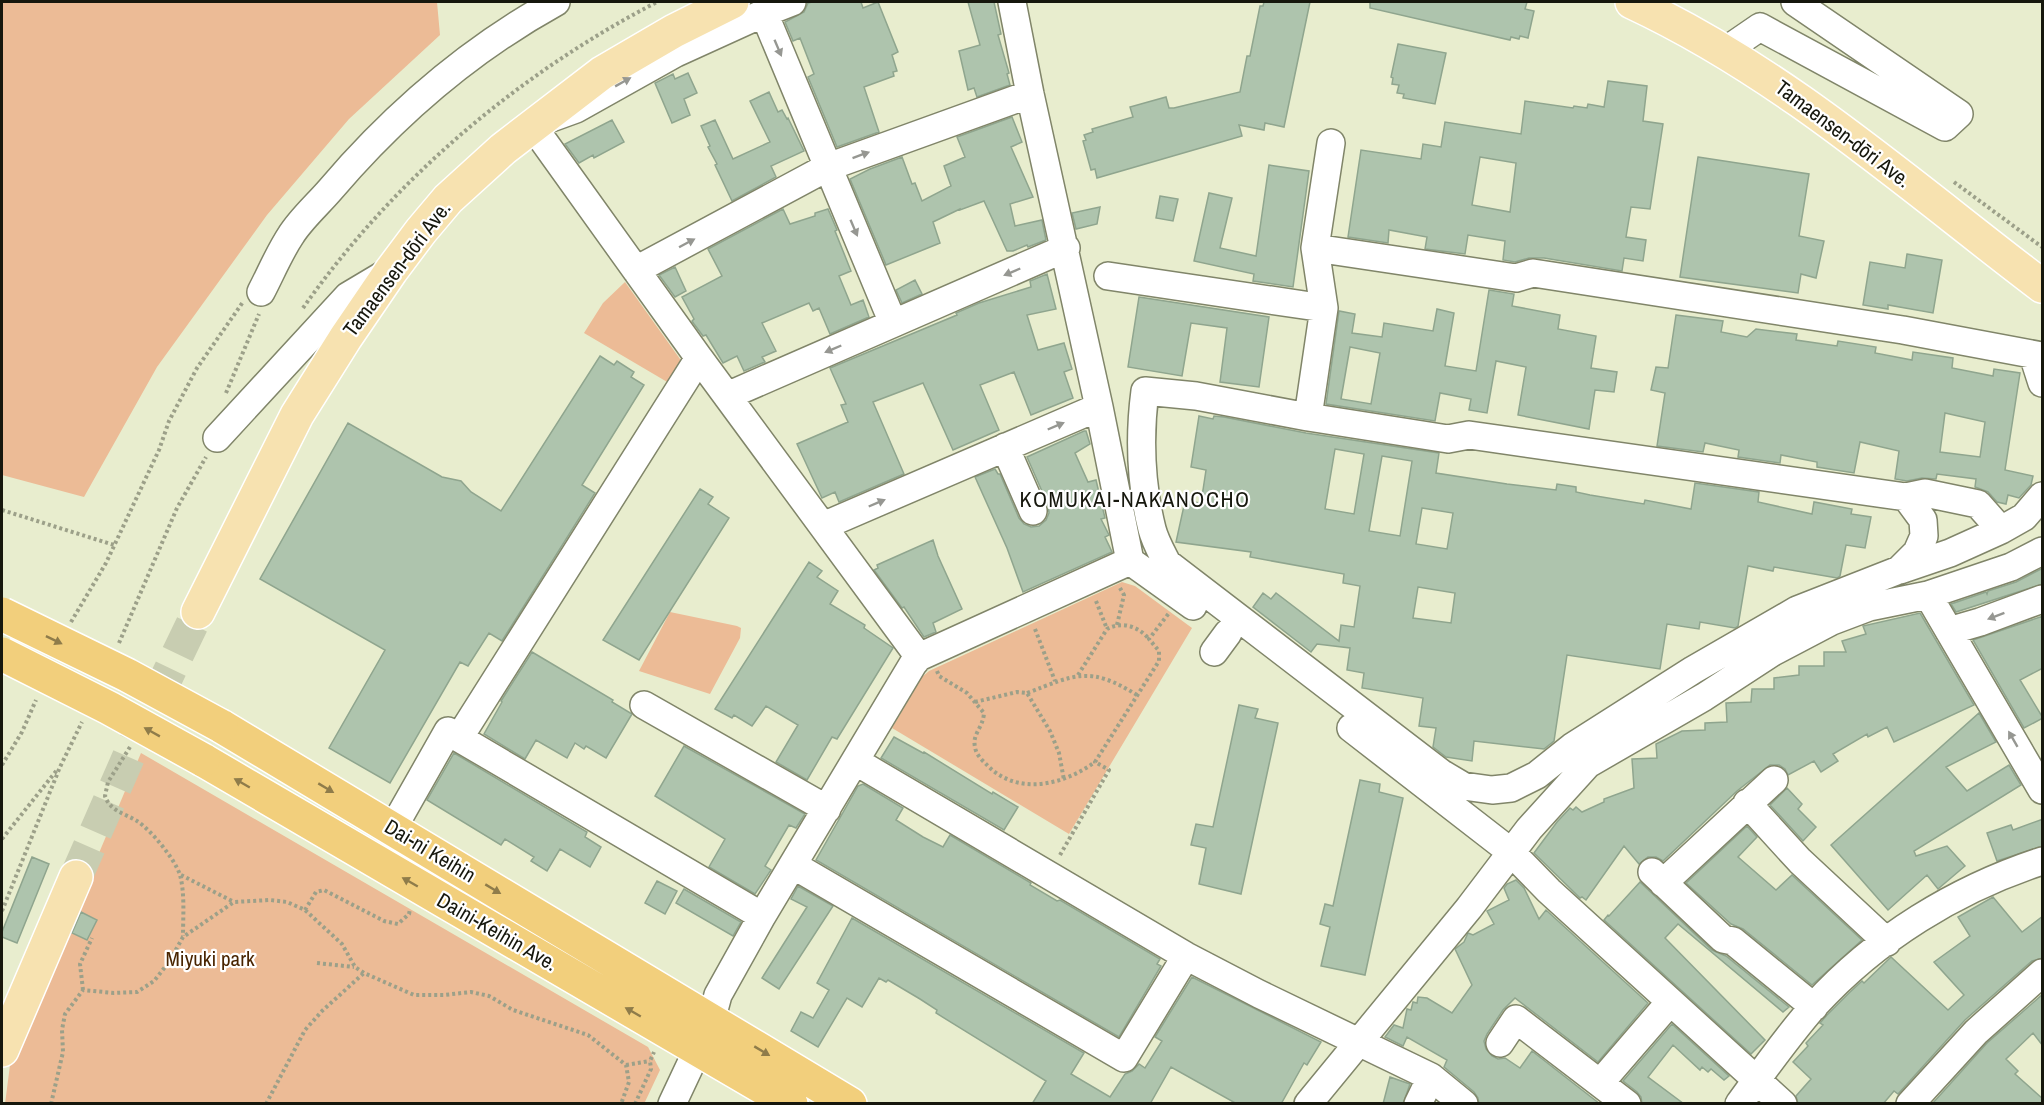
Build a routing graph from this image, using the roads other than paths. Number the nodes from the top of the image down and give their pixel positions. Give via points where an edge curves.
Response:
1 (556, 2) edge
2 (732, 2) edge
3 (792, 2) edge
4 (1012, 2) edge
5 (1632, 2) edge
6 (1795, 2) edge
7 (764, 13) junction
8 (1725, 51) junction
9 (1030, 94) junction
10 (532, 125) junction
11 (1331, 143) dead end
12 (828, 167) junction
13 (1066, 248) junction
14 (1315, 248) junction
15 (636, 270) junction
16 (391, 271) junction
17 (1108, 276) dead end
18 (2043, 286) edge
19 (261, 292) road end
20 (1324, 308) junction
21 (893, 323) junction
22 (2038, 356) edge
23 (699, 358) junction
24 (2043, 383) edge
25 (726, 396) junction
26 (1100, 407) junction
27 (1308, 417) junction
28 (217, 438) road end
29 (1005, 447) junction
30 (2043, 496) edge
31 (1906, 497) junction
32 (1033, 511) dead end
33 (823, 526) junction
34 (2001, 530) junction
35 (2043, 551) edge
36 (1899, 570) junction
37 (1124, 571) junction
38 (1928, 595) junction
39 (2043, 599) edge
40 (198, 612) tunnel mouth
41 (2, 614) edge
42 (1949, 631) junction
43 (2, 654) edge
44 (927, 660) junction
45 (644, 705) dead end
46 (459, 738) junction
47 (855, 761) junction
48 (1774, 780) dead end
49 (2043, 790) edge
50 (1747, 803) junction
51 (827, 809) junction
52 (393, 828) junction
53 (1511, 852) junction
54 (2043, 861) edge
55 (793, 865) junction
56 (76, 877) tunnel mouth
57 (762, 916) junction
58 (1887, 942) junction
59 (1186, 956) junction
60 (2043, 973) edge
61 (1670, 1002) junction
62 (1814, 1006) junction
63 (694, 1028) junction
64 (1358, 1041) junction
65 (1500, 1043) dead end
66 (2, 1050) edge
67 (1431, 1077) junction
68 (1757, 1079) junction
69 (1600, 1083) junction
70 (657, 1104) edge
71 (672, 1104) edge
72 (791, 1104) edge
73 (850, 1104) edge
74 (1308, 1104) edge
75 (1418, 1104) edge
76 (1464, 1104) edge
77 (1628, 1104) edge
78 (1739, 1104) edge
79 (1783, 1104) edge
80 (1910, 1104) edge

1 - 19 street via 476,53 421,97 358,157 291,235
2 - 10 main road, Tamaensen-dōri Ave. via 620,61
3 - 7 street
4 - 9 street
5 - 8 main road, Tamaensen-dōri Ave.
6 - 8 street via 1959,114 1945,127 1760,27
10 -> 7 street via 576,109 676,53
7 -> 12 street
8 - 18 main road, Tamaensen-dōri Ave. via 1824,118
12 -> 9 street
9 - 13 street
10 - 15 street
10 - 16 main road, Tamaensen-dōri Ave. via 448,199
11 - 14 street
15 -> 12 street
12 -> 21 street
13 -> 21 street
13 - 26 street
14 - 20 street
14 - 22 street via 1516,278 1533,273 1903,330
15 - 23 street
16 - 28 street via 348,296
16 - 40 main road, Tamaensen-dōri Ave. via 297,415
17 - 20 street
20 - 27 street
21 -> 25 street
22 - 24 street
23 - 25 street
23 - 46 street
25 - 33 street
29 -> 26 street
26 - 37 street
27 - 31 street via 1448,439 1469,435
27 - 36 street via 1196,396 1145,391 1143,472 1153,531 1167,563 1463,786 1511,788 1694,670 1797,610
29 - 32 street
33 -> 29 street
30 - 34 street via 2024,517
31 - 34 street via 1925,493 1978,504
31 - 36 street via 1923,520 1924,536 1917,552
33 - 44 street
34 - 36 street
35 - 38 street via 2011,567
37 - 44 street
37 - 53 street
38 - 42 street
38 - 53 street via 1869,607 1832,621 1773,652 1588,764
39 -> 42 street
41 -> 52 highway, Dai-ni Keihin, bridge via 221,726
49 -> 42 street
63 -> 43 highway, Daini-Keihin Ave., bridge via 110,708
44 - 47 street via 907,671
45 - 51 street
46 - 52 street via 448,731
46 - 57 street
47 - 51 street
47 - 59 street
48 - 50 street
50 - 58 street via 1800,861
50 - 62 street via 1658,877 1723,939 1733,941
51 - 55 street
52 -> 63 highway, Dai-ni Keihin
53 - 61 street
53 - 64 street
54 - 58 street via 1954,898
55 - 57 street
55 - 59 street via 1124,1058
56 - 66 main road
57 - 63 street
58 - 62 street
59 - 64 street
60 - 80 street via 1976,1032
61 - 68 street
61 - 69 street
62 - 68 street
63 - 70 street
63 - 71 street
63 - 72 highway, Daini-Keihin Ave.
63 -> 73 highway, Dai-ni Keihin
64 - 67 street
64 - 74 street
65 - 69 street via 1516,1019
67 - 75 street
67 - 76 street
68 - 78 street
68 - 79 street
69 - 77 street

